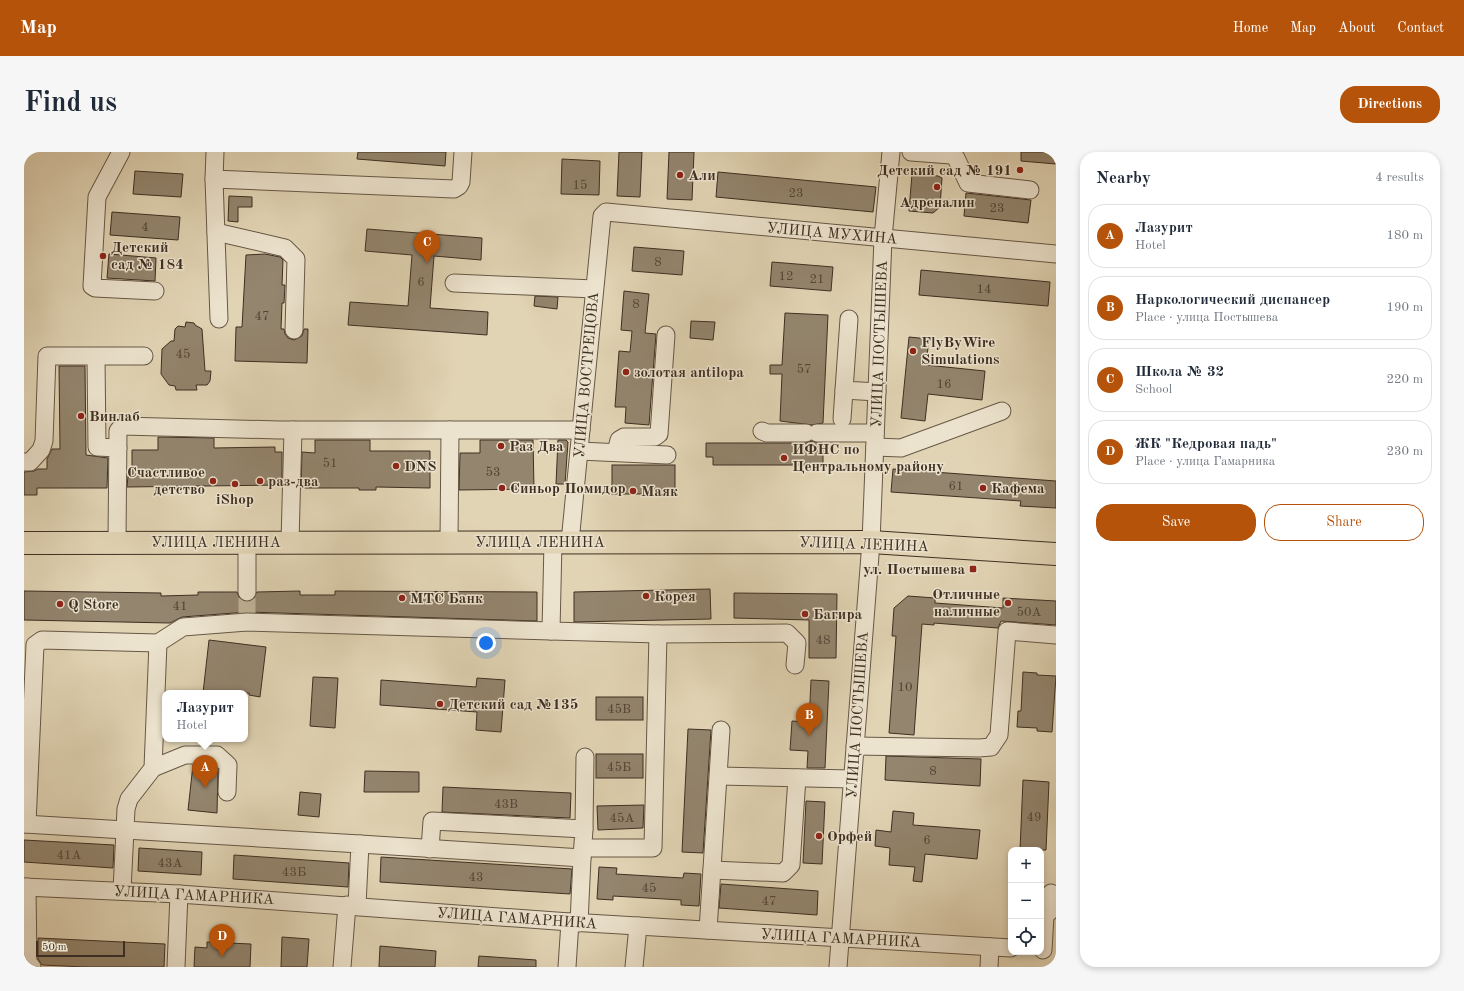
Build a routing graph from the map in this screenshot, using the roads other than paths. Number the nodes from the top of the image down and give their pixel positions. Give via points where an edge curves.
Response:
1 (121, 152) edge
2 (215, 152) edge
3 (463, 152) edge
4 (891, 152) edge
5 (911, 152) edge
6 (214, 179) junction
7 (1030, 190) dead end
8 (609, 212) joint
9 (216, 232) junction
10 (883, 238) junction
11 (1056, 254) edge
12 (454, 283) dead end
13 (594, 289) junction
14 (155, 291) dead end
15 (218, 319) dead end
16 (849, 319) dead end
17 (294, 330) dead end
18 (666, 335) dead end
19 (144, 356) dead end
20 (96, 357) junction
21 (844, 390) junction
22 (877, 392) junction
23 (1002, 411) dead end
24 (842, 419) dead end
25 (293, 430) junction
26 (450, 430) junction
27 (581, 430) junction
28 (762, 431) dead end
29 (875, 440) junction
30 (118, 448) junction
31 (579, 451) junction
32 (616, 452) junction
33 (667, 455) dead end
34 (24, 462) edge
35 (117, 542) junction
36 (290, 542) junction
37 (449, 542) junction
38 (562, 542) junction
39 (871, 542) junction
40 (24, 543) edge
41 (247, 543) junction
42 (1056, 554) edge
43 (247, 592) tunnel mouth
44 (551, 631) junction
45 (658, 634) junction
46 (1056, 636) edge
47 (158, 643) junction
48 (795, 665) dead end
49 (721, 730) dead end
50 (855, 746) junction
51 (585, 757) dead end
52 (154, 768) junction
53 (719, 776) junction
54 (797, 778) junction
55 (852, 779) junction
56 (227, 792) dead end
57 (25, 824) edge
58 (584, 828) junction
59 (125, 830) junction
60 (360, 844) junction
61 (430, 848) junction
62 (582, 853) junction
63 (712, 870) junction
64 (26, 887) edge
65 (122, 890) junction
66 (1051, 893) dead end
67 (179, 894) junction
68 (352, 905) junction
69 (574, 922) junction
70 (638, 926) junction
71 (708, 930) junction
72 (840, 938) junction
73 (990, 947) junction
74 (1008, 948) edge
75 (1047, 950) edge
76 (32, 967) edge
77 (176, 967) edge
78 (342, 967) edge
79 (567, 967) edge
80 (634, 967) edge
81 (838, 967) edge
82 (989, 967) edge

1 - 14 street via 97,198 92,286
2 - 6 street
3 - 6 street via 461,182 454,189
4 - 10 street, УЛИЦА ПОСТЫШЕВА
5 - 7 street via 951,155 956,158 968,183
6 - 9 street
8 - 10 street, УЛИЦА МУХИНА
8 - 13 street, УЛИЦА ВОСТРЕЦОВА via 602,216
9 - 15 street
9 - 17 street via 285,248 296,259
10 - 11 street, УЛИЦА МУХИНА
10 - 22 street, УЛИЦА ПОСТЫШЕВА
12 - 13 street
13 - 27 street, УЛИЦА ВОСТРЕЦОВА
16 - 21 street
18 - 32 street via 658,434 655,437 624,437 618,440
19 - 20 street
20 - 30 street via 97,447
20 - 34 street via 46,357 44,441 36,457 30,462
21 - 22 street
21 - 24 street
22 - 29 street, УЛИЦА ПОСТЫШЕВА
23 - 29 street via 901,448
25 - 26 street
25 - 30 street via 125,425 118,431
25 - 36 street
26 - 27 street
26 - 37 street
27 - 31 street, УЛИЦА ВОСТРЕЦОВА
28 - 29 street
29 - 39 street, УЛИЦА ПОСТЫШЕВА
30 - 35 street
31 - 32 street
31 - 38 street, УЛИЦА ВОСТРЕЦОВА
32 - 33 street
35 - 40 main road, УЛИЦА ЛЕНИНА
35 - 41 main road, УЛИЦА ЛЕНИНА
36 - 37 main road, УЛИЦА ЛЕНИНА
36 - 41 main road, УЛИЦА ЛЕНИНА
37 - 38 main road, УЛИЦА ЛЕНИНА
38 - 39 main road, УЛИЦА ЛЕНИНА
38 - 44 street, УЛИЦА ВОСТРЕЦОВА
39 - 42 main road, УЛИЦА ЛЕНИНА
39 - 50 street, УЛИЦА ПОСТЫШЕВА
41 - 43 street
44 - 45 street
44 - 47 street via 247,618 183,627
45 - 48 street via 787,633 797,642
45 - 62 street via 653,848
46 - 50 street via 1007,631 999,735 991,747
47 - 52 street
47 - 57 street via 52,639 42,640 36,644
49 - 53 street
50 - 55 street, УЛИЦА ПОСТЫШЕВА
51 - 58 street
52 - 56 street via 185,755 217,755 228,764
52 - 59 street via 129,800
53 - 54 street
53 - 63 street
54 - 55 street
54 - 63 street via 791,865 783,873
55 - 72 street, УЛИЦА ПОСТЫШЕВА
57 - 59 street
58 - 61 street via 432,821
58 - 62 street
59 - 60 street
59 - 65 street
60 - 61 street
60 - 68 street
61 - 62 street
62 - 69 street
63 - 71 street
64 - 65 street, УЛИЦА ГАМАРНИКА
64 - 76 street via 28,962
65 - 67 street, УЛИЦА ГАМАРНИКА
66 - 75 street via 1050,911 1045,916
67 - 68 street, УЛИЦА ГАМАРНИКА
67 - 77 street
68 - 69 street, УЛИЦА ГАМАРНИКА
68 - 78 street
69 - 70 street, УЛИЦА ГАМАРНИКА
69 - 79 street
70 - 71 street, УЛИЦА ГАМАРНИКА
70 - 80 street
71 - 72 street, УЛИЦА ГАМАРНИКА
72 - 73 street, УЛИЦА ГАМАРНИКА
72 - 81 street, УЛИЦА ПОСТЫШЕВА
73 - 74 street, УЛИЦА ГАМАРНИКА
73 - 82 street

